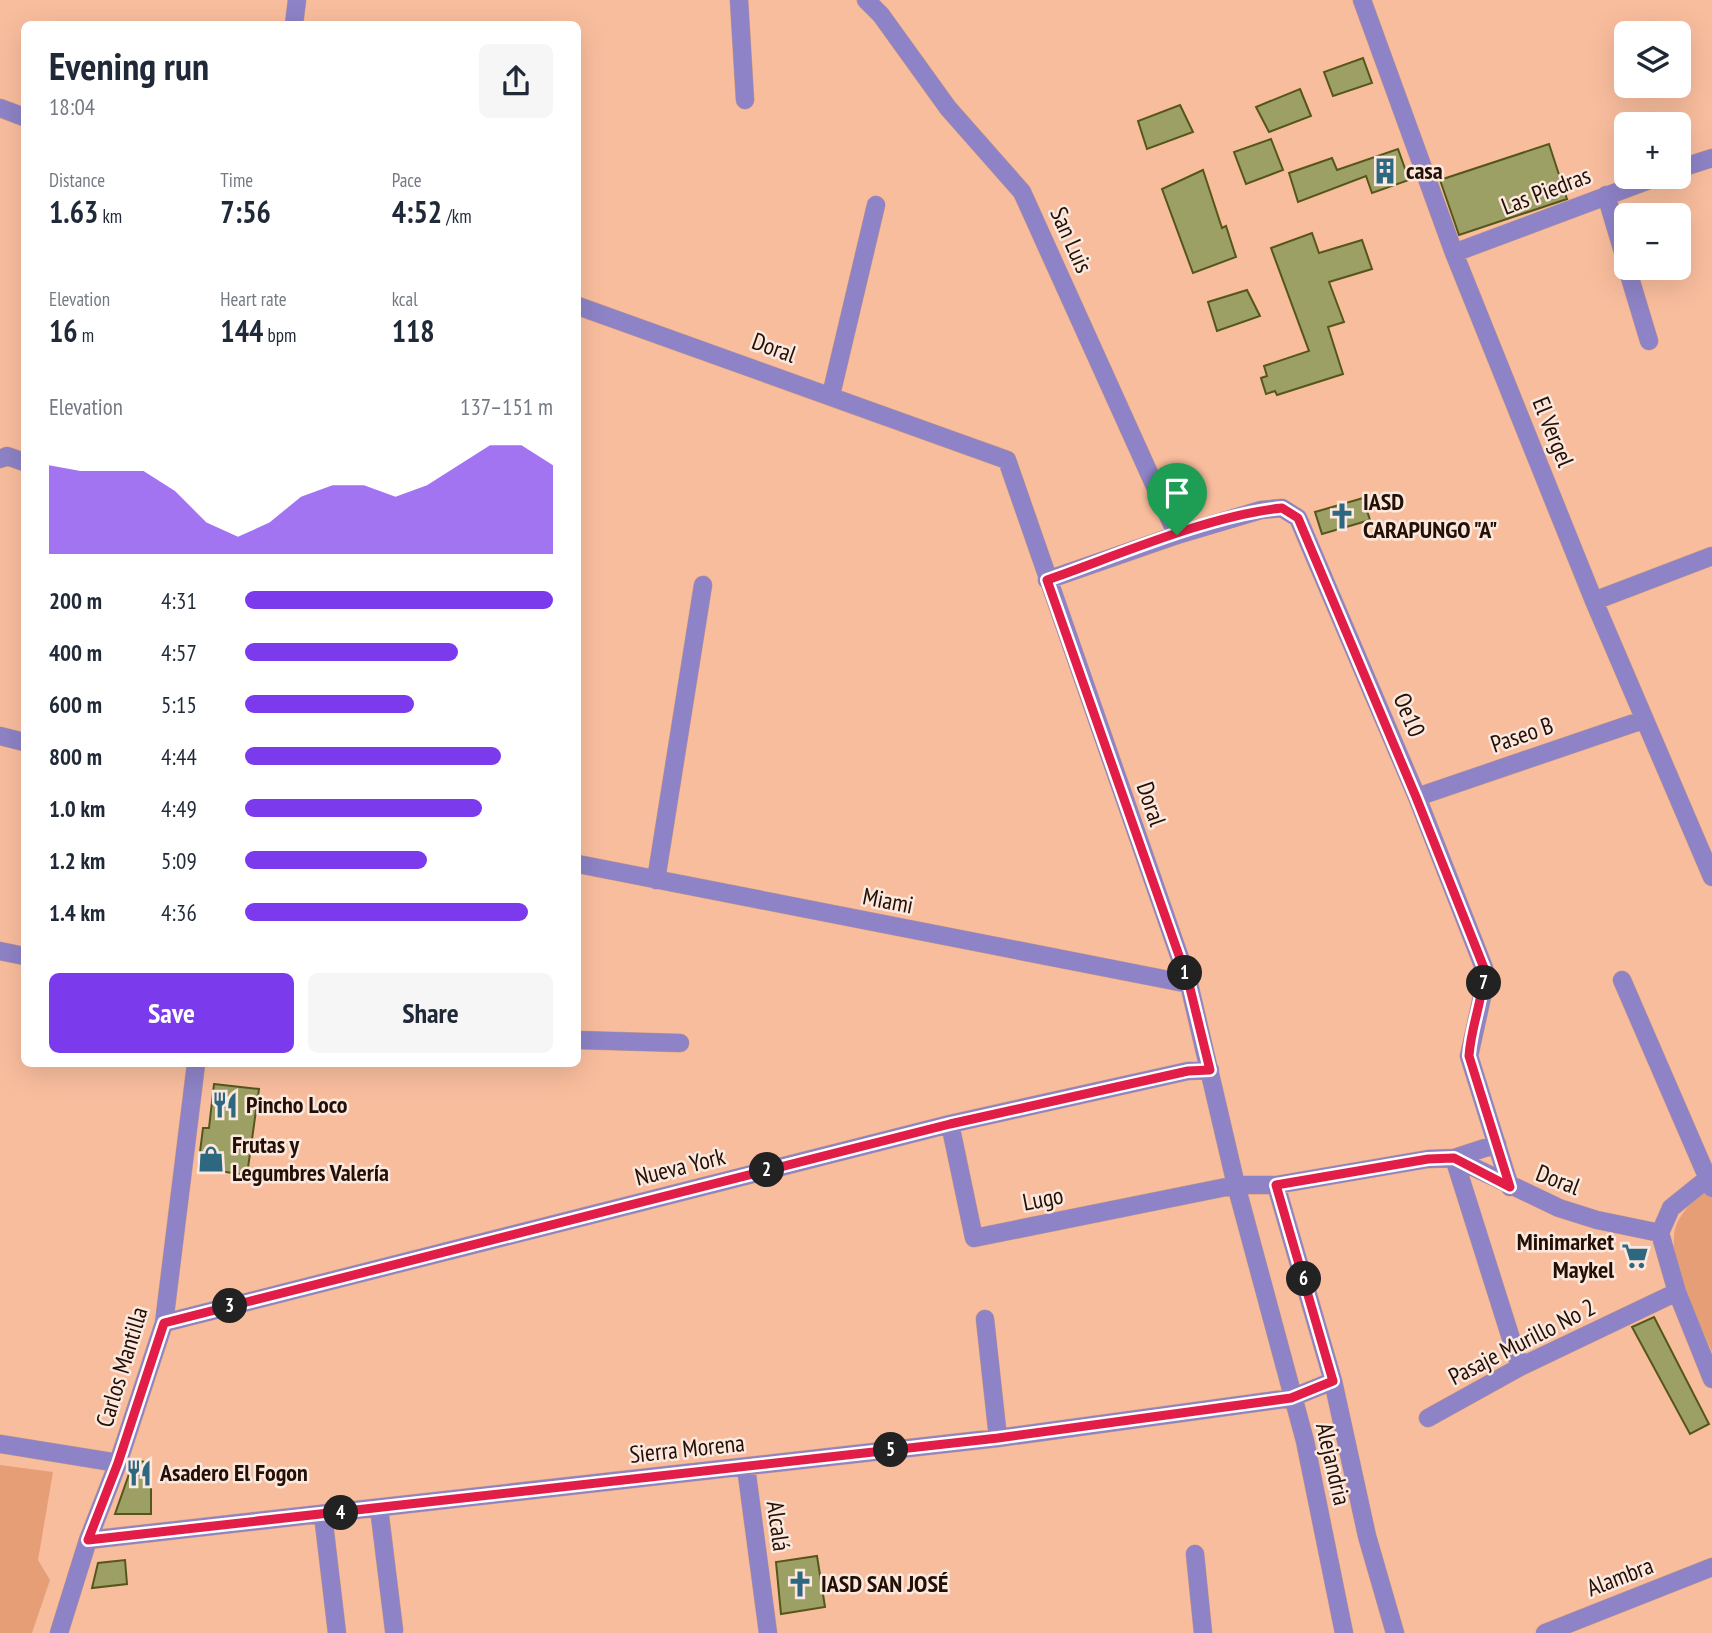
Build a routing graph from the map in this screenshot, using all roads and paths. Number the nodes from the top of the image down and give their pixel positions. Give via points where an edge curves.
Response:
1 (297, 0) edge
2 (739, 0) edge
3 (866, 0) edge
4 (1362, 0) edge
5 (294, 21) edge
6 (746, 100) dead end
7 (0, 108) edge
8 (21, 116) edge
9 (1712, 158) edge
10 (1691, 165) edge
11 (1623, 189) edge
12 (1606, 195) junction
13 (876, 205) dead end
14 (1614, 222) edge
15 (1454, 253) junction
16 (1631, 280) edge
17 (581, 307) edge
18 (1649, 341) dead end
19 (831, 395) junction
20 (0, 459) edge
21 (21, 461) edge
22 (1177, 535) junction
23 (1712, 555) edge
24 (1047, 580) junction
25 (703, 585) dead end
26 (1594, 601) junction
27 (1643, 720) junction
28 (0, 736) edge
29 (21, 741) edge
30 (1416, 797) junction
31 (581, 865) edge
32 (1712, 877) edge
33 (656, 880) junction
34 (0, 951) edge
35 (21, 955) edge
36 (1622, 980) dead end
37 (1189, 984) junction
38 (581, 1040) edge
39 (680, 1043) dead end
40 (196, 1067) edge
41 (1210, 1070) junction
42 (950, 1124) junction
43 (1497, 1144) junction
44 (1454, 1158) junction
45 (1710, 1180) edge
46 (1236, 1185) junction
47 (1276, 1185) junction
48 (1510, 1187) junction
49 (1660, 1233) junction
50 (1677, 1292) junction
51 (985, 1319) dead end
52 (164, 1323) junction
53 (1520, 1367) junction
54 (1712, 1379) edge
55 (1333, 1381) junction
56 (1291, 1398) junction
57 (1428, 1418) dead end
58 (998, 1438) junction
59 (0, 1444) edge
60 (118, 1463) junction
61 (746, 1467) junction
62 (379, 1508) junction
63 (323, 1515) junction
64 (88, 1540) junction
65 (1195, 1554) dead end
66 (1712, 1567) edge
67 (394, 1630) dead end
68 (59, 1633) edge
69 (337, 1633) edge
70 (768, 1633) edge
71 (1203, 1633) edge
72 (1344, 1633) edge
73 (1395, 1633) edge
74 (1545, 1633) edge

1 - 5 street
2 - 6 street
3 - 22 street, San Luis via 948,108 1022,192
4 - 15 street, El Vergel
7 - 8 street
9 - 10 street
11 - 12 street, Las Piedras
12 - 14 street
12 - 15 street, Las Piedras
13 - 19 street
15 - 26 street, El Vergel
16 - 18 street
17 - 19 street, Doral
19 - 24 street, Doral via 1007,460
20 - 21 street via 8,456
22 - 24 street, Oe10
22 - 30 street, Oe10 via 1261,510 1282,508 1298,518
23 - 26 street
24 - 37 street, Doral
25 - 33 street
26 - 27 street, El Vergel
27 - 30 street, Paseo B
27 - 32 street, El Vergel
28 - 29 street
30 - 43 street, Oe10 via 1484,968 1469,1056
31 - 33 street, Miami
33 - 37 street, Miami
34 - 35 street
36 - 45 street
37 - 41 street, Doral
38 - 39 street
40 - 52 street, Carlos Mantilla
41 - 42 street, Nueva York
41 - 46 street, Doral
42 - 46 street, Lugo via 974,1238
42 - 52 street, Nueva York
43 - 44 street
43 - 48 street, Oe10
44 - 47 street
44 - 48 street, Doral
44 - 53 street
45 - 49 street via 1671,1208
46 - 47 street
46 - 56 street, Alejandria
47 - 55 street
48 - 49 street, Doral via 1597,1220
49 - 50 street
50 - 53 street, Pasaje Murillo No 2
50 - 54 street
51 - 58 street
52 - 60 street, Carlos Mantilla
53 - 57 street, Pasaje Murillo No 2
55 - 56 street, Sierra Morena
55 - 73 street via 1367,1536
56 - 58 street, Sierra Morena
56 - 72 street, Alejandria via 1305,1441
58 - 61 street, Sierra Morena
59 - 60 street
60 - 64 street, Carlos Mantilla
61 - 62 street, Sierra Morena
61 - 70 street, Alcalá
62 - 63 street, Sierra Morena
62 - 67 street
63 - 64 street, Sierra Morena
63 - 69 street
64 - 68 street, Carlos Mantilla
65 - 71 street
66 - 74 street, Alambra

